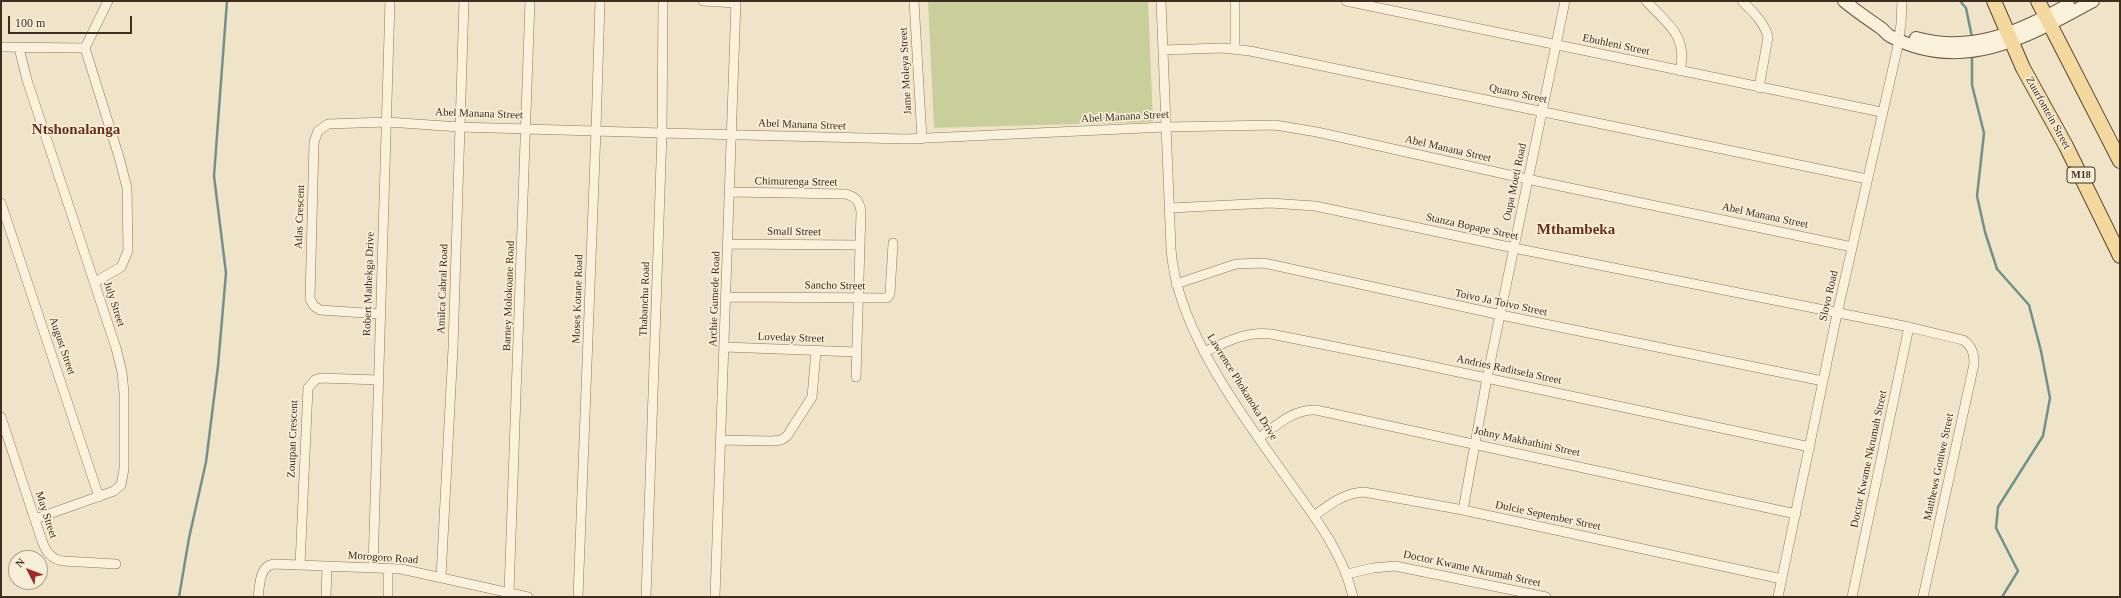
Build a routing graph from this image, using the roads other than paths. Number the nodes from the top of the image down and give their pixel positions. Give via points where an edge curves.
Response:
1 (108, 1) edge
2 (390, 1) edge
3 (464, 1) edge
4 (530, 1) edge
5 (600, 1) edge
6 (663, 1) edge
7 (703, 1) edge
8 (914, 1) edge
9 (1161, 1) edge
10 (1235, 1) edge
11 (1346, 1) edge
12 (1565, 1) edge
13 (1646, 1) edge
14 (1742, 1) edge
15 (1844, 1) edge
16 (1902, 1) edge
17 (1994, 1) edge
18 (2038, 1) edge
19 (2076, 1) edge
20 (2093, 1) edge
21 (736, 2) edge
22 (2048, 20) junction
23 (1899, 36) junction
24 (2010, 38) junction
25 (1557, 44) junction
26 (1, 47) edge
27 (19, 48) junction
28 (85, 48) junction
29 (1235, 48) junction
30 (1163, 50) junction
31 (1680, 71) junction
32 (1759, 88) junction
33 (1543, 112) junction
34 (1881, 112) junction
35 (387, 122) junction
36 (460, 127) junction
37 (1166, 127) junction
38 (527, 128) junction
39 (596, 130) junction
40 (662, 133) junction
41 (732, 134) junction
42 (922, 139) junction
43 (2120, 161) edge
44 (1527, 179) junction
45 (1867, 179) junction
46 (730, 192) junction
47 (1, 203) edge
48 (1170, 208) junction
49 (728, 244) junction
50 (893, 244) dead end
51 (859, 245) junction
52 (1852, 247) junction
53 (1514, 248) junction
54 (2120, 256) edge
55 (95, 282) junction
56 (1176, 284) junction
57 (727, 297) junction
58 (857, 299) junction
59 (380, 314) junction
60 (1837, 314) junction
61 (1501, 316) junction
62 (1909, 327) junction
63 (1968, 343) joint
64 (725, 347) junction
65 (816, 351) junction
66 (856, 352) junction
67 (1204, 352) junction
68 (856, 377) dead end
69 (1487, 378) junction
70 (378, 380) junction
71 (1823, 381) junction
72 (1, 418) edge
73 (1259, 438) junction
74 (720, 440) junction
75 (1474, 443) junction
76 (1810, 447) junction
77 (99, 497) junction
78 (1463, 510) junction
79 (1796, 514) junction
80 (1314, 516) junction
81 (35, 519) junction
82 (116, 564) dead end
83 (300, 565) junction
84 (327, 567) junction
85 (373, 567) junction
86 (388, 569) junction
87 (1347, 574) junction
88 (441, 577) junction
89 (1782, 579) junction
90 (486, 587) junction
91 (510, 592) junction
92 (258, 597) edge
93 (326, 597) edge
94 (388, 597) edge
95 (484, 597) edge
96 (528, 597) edge
97 (578, 597) edge
98 (646, 597) edge
99 (715, 597) edge
100 (1353, 597) edge
101 (1546, 597) edge
102 (1778, 597) edge
103 (1852, 597) edge
104 (1923, 597) edge

1 - 28 street
2 - 35 street, Robert Mathekga Drive
3 - 36 street, Amilca Cabral Road
4 - 38 street, Barney Molokoane Road
5 - 39 street, Moses Kotane Road
6 - 40 street, Thabanchu Road
7 - 21 street
8 - 42 street, Jame Moleya Street
9 - 30 street, Lawrence Phokanoka Drive
10 - 29 street
11 - 25 street, Ebuhleni Street
12 - 25 street, Oupa Moeti Road
13 - 31 street via 1677,35 1682,54
14 - 32 street via 1758,17 1768,36
15 - 23 street via 1882,29 1890,28
16 - 23 street, Slovo Road
17 - 24 main road, M18
18 - 22 main road
19 - 22 street
20 - 22 street
21 - 41 street, Archie Gumede Road
22 - 24 street
22 - 43 main road
23 - 24 street via 1951,48 1989,44
23 - 34 street, Slovo Road
24 - 54 main road, Zuurfontein Street / M18
25 - 31 street, Ebuhleni Street
25 - 33 street, Oupa Moeti Road
26 - 27 street
27 - 28 street
27 - 55 street, July Street via 27,80
28 - 55 street via 119,157 128,201 128,251 125,263
29 - 30 street, Quatro Street
29 - 33 street, Quatro Street
30 - 37 street, Lawrence Phokanoka Drive
31 - 32 street, Ebuhleni Street
32 - 34 street, Ebuhleni Street
33 - 44 street, Oupa Moeti Road
33 - 45 street, Quatro Street
34 - 45 street, Slovo Road
35 - 36 street, Abel Manana Street
35 - 59 street, Robert Mathekga Drive
35 - 59 street, Atlas Crescent via 328,124 316,134 309,287 310,301 320,310
36 - 38 street, Abel Manana Street
36 - 88 street, Amilca Cabral Road via 453,348
37 - 42 street, Abel Manana Street
37 - 44 street, Abel Manana Street via 1291,127
37 - 48 street, Lawrence Phokanoka Drive
38 - 39 street, Abel Manana Street
38 - 91 street, Barney Molokoane Road
39 - 40 street, Abel Manana Street
39 - 97 street, Moses Kotane Road
40 - 41 street, Abel Manana Street
40 - 98 street, Thabanchu Road
41 - 42 street, Abel Manana Street
41 - 46 street, Archie Gumede Road
44 - 52 street, Abel Manana Street
44 - 53 street, Oupa Moeti Road
45 - 52 street, Slovo Road
46 - 49 street, Archie Gumede Road
46 - 51 street, Chimurenga Street via 846,194 854,197 859,202 861,212
47 - 77 street, August Street
48 - 53 street, Stanza Bopape Street via 1299,203
48 - 56 street, Lawrence Phokanoka Drive via 1172,261
49 - 51 street, Small Street
49 - 57 street, Archie Gumede Road
50 - 58 street, Sancho Street via 889,297
51 - 58 street
52 - 60 street, Slovo Road
53 - 60 street, Stanza Bopape Street
53 - 61 street, Oupa Moeti Road
55 - 77 street, July Street via 116,348 124,393 122,482 118,489
56 - 61 street, Toivo Ja Toivo Street via 1236,264 1264,263
56 - 67 street, Lawrence Phokanoka Drive via 1192,329
57 - 58 street, Sancho Street
57 - 64 street, Archie Gumede Road
58 - 66 street
59 - 70 street, Robert Mathekga Drive
60 - 62 street, Stanza Bopape Street
60 - 71 street, Slovo Road
61 - 69 street, Oupa Moeti Road
61 - 71 street, Toivo Ja Toivo Street
62 - 63 street, Stanza Bopape Street
62 - 103 street, Doctor Kwame Nkrumah Street
63 - 104 street, Matthews Goniwe Street via 1974,364
64 - 65 street, Loveday Street
64 - 74 street, Archie Gumede Road
65 - 66 street, Loveday Street
65 - 74 street via 812,397 787,436 772,441
66 - 68 street
67 - 69 street, Andries Raditsela Street via 1236,338 1261,333
67 - 73 street, Lawrence Phokanoka Drive
69 - 75 street, Oupa Moeti Road
69 - 76 street, Andries Raditsela Street
70 - 83 street, Zoutpan Crescent via 321,378 315,380 308,388
70 - 85 street, Robert Mathekga Drive
71 - 76 street, Slovo Road
72 - 81 street, May Street
73 - 75 street, Johny Makhathini Street via 1293,414 1307,410 1324,411
73 - 80 street, Lawrence Phokanoka Drive
74 - 99 street, Archie Gumede Road
75 - 78 street, Oupa Moeti Road
75 - 79 street, Johny Makhathini Street
76 - 79 street, Slovo Road
77 - 81 street, July Street
78 - 80 street, Dulcie September Street via 1364,492 1342,497
78 - 89 street, Dulcie September Street
79 - 89 street, Slovo Road
80 - 87 street, Lawrence Phokanoka Drive via 1334,547
81 - 82 street, May Street via 45,548 53,558 63,561
83 - 84 street, Morogoro Road
83 - 92 street, Morogoro Road via 268,566 262,572
84 - 85 street, Morogoro Road
84 - 93 street
85 - 86 street, Morogoro Road
86 - 88 street, Morogoro Road
86 - 94 street
87 - 100 street, Lawrence Phokanoka Drive
87 - 101 street, Doctor Kwame Nkrumah Street via 1396,566
88 - 90 street, Morogoro Road
89 - 102 street, Slovo Road
90 - 91 street, Morogoro Road
90 - 95 street
91 - 96 street, Morogoro Road

